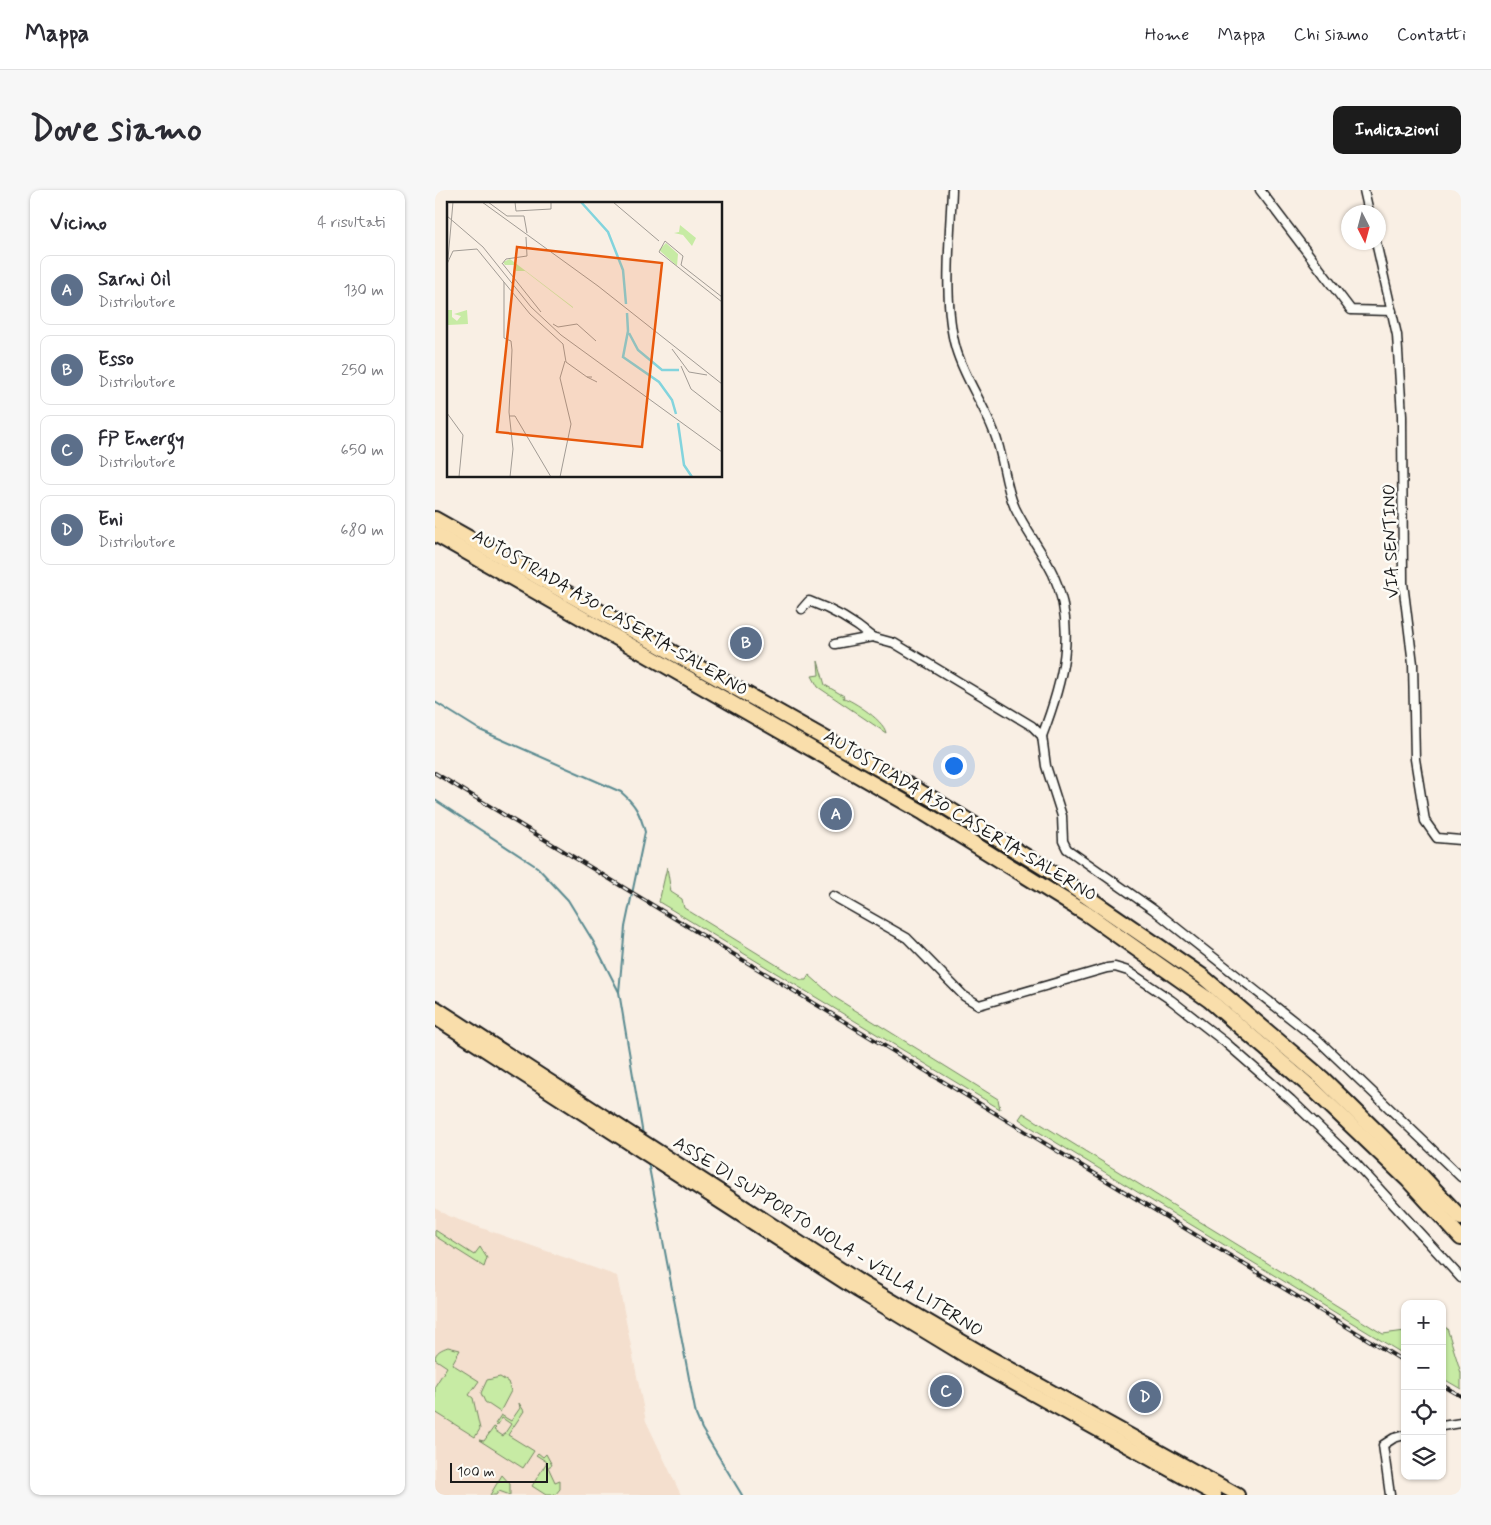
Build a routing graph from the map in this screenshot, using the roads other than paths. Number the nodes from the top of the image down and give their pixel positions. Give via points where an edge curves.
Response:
1 (952, 190) edge
2 (1260, 190) edge
3 (1364, 190) edge
4 (1367, 205) edge
5 (1378, 250) edge
6 (1392, 311) junction
7 (435, 519) edge
8 (435, 534) edge
9 (802, 609) dead end
10 (872, 637) junction
11 (835, 644) dead end
12 (1042, 736) junction
13 (1461, 840) edge
14 (833, 896) dead end
15 (435, 999) edge
16 (435, 1008) edge
17 (435, 1018) edge
18 (518, 1061) junction
19 (607, 1124) junction
20 (683, 1174) junction
21 (1461, 1177) edge
22 (1461, 1218) edge
23 (1461, 1238) edge
24 (1461, 1278) edge
25 (1461, 1422) edge
26 (1446, 1425) edge
27 (1401, 1436) edge
28 (1215, 1495) edge
29 (1238, 1495) edge
30 (1390, 1495) edge

1 - 12 street via 950,299 956,348 995,434 1010,496 1053,575 1064,612 1066,654
2 - 6 street via 1351,310
3 - 4 street
5 - 6 street, VIA SENTINO
6 - 13 street, VIA SENTINO via 1403,416 1403,580 1413,664 1417,776 1425,820 1435,836
7 - 22 highway, AUTOSTRADA A30 CASERTA-SALERNO via 923,793 1048,870 1202,976 1322,1078
8 - 23 highway, AUTOSTRADA A30 CASERTA-SALERNO via 924,813 1087,914 1209,1000 1314,1090 1408,1180
9 - 10 street via 809,601 822,606
10 - 11 street
10 - 12 street via 894,643 1016,715
12 - 21 street via 1046,766 1062,816 1063,841 1067,849 1154,910 1319,1041
14 - 24 street via 907,938 964,996 979,1005 1107,968 1128,971 1226,1043 1291,1100 1356,1163
15 - 18 highway
16 - 18 highway, ASSE DI SUPPORTO NOLA - VILLA LITERNO
17 - 19 highway, ASSE DI SUPPORTO NOLA - VILLA LITERNO
18 - 19 highway, ASSE DI SUPPORTO NOLA - VILLA LITERNO
19 - 20 highway, ASSE DI SUPPORTO NOLA - VILLA LITERNO
20 - 28 highway, ASSE DI SUPPORTO NOLA - VILLA LITERNO via 785,1245 980,1365
20 - 29 highway, ASSE DI SUPPORTO NOLA - VILLA LITERNO via 864,1284
25 - 26 street
27 - 30 street via 1383,1445

